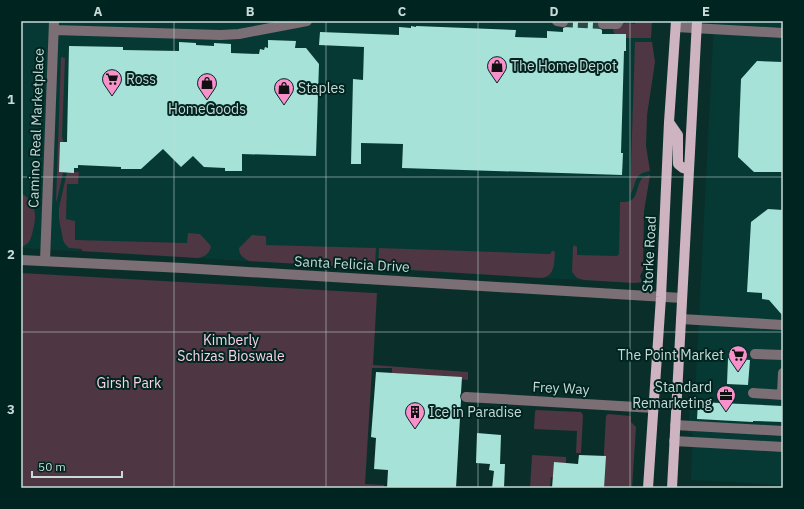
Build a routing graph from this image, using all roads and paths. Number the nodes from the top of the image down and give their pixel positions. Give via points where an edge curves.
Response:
1 (307, 21) edge
2 (620, 21) edge
3 (603, 24) dead end
4 (676, 24) edge
5 (696, 25) edge
6 (54, 26) edge
7 (783, 33) edge
8 (669, 122) junction
9 (689, 170) junction
10 (21, 260) edge
11 (45, 261) junction
12 (661, 297) junction
13 (682, 298) junction
14 (681, 319) junction
15 (783, 325) edge
16 (755, 354) dead end
17 (783, 355) edge
18 (783, 373) edge
19 (753, 393) dead end
20 (782, 394) edge
21 (466, 397) dead end
22 (654, 408) junction
23 (675, 425) junction
24 (783, 431) edge
25 (674, 441) junction
26 (783, 447) edge
27 (648, 488) edge
28 (672, 488) edge

1 - 6 street via 230,35
2 - 3 street via 617,24
4 - 5 street
4 - 8 main road, Storke Road
5 - 7 street
5 - 9 main road
6 - 11 street, Camino Real Marketplace
8 - 9 main road via 678,135 678,164
8 - 12 main road, Storke Road
9 - 13 main road
10 - 11 street, Santa Felicia Drive
11 - 12 street, Santa Felicia Drive
12 - 13 street, Santa Felicia Drive
12 - 22 main road, Storke Road
13 - 14 main road
14 - 15 street
14 - 23 main road
16 - 17 street
18 - 20 street
19 - 20 street
21 - 22 street, Frey Way
22 - 27 main road, Storke Road
23 - 24 street
23 - 25 main road
25 - 26 street
25 - 28 main road

